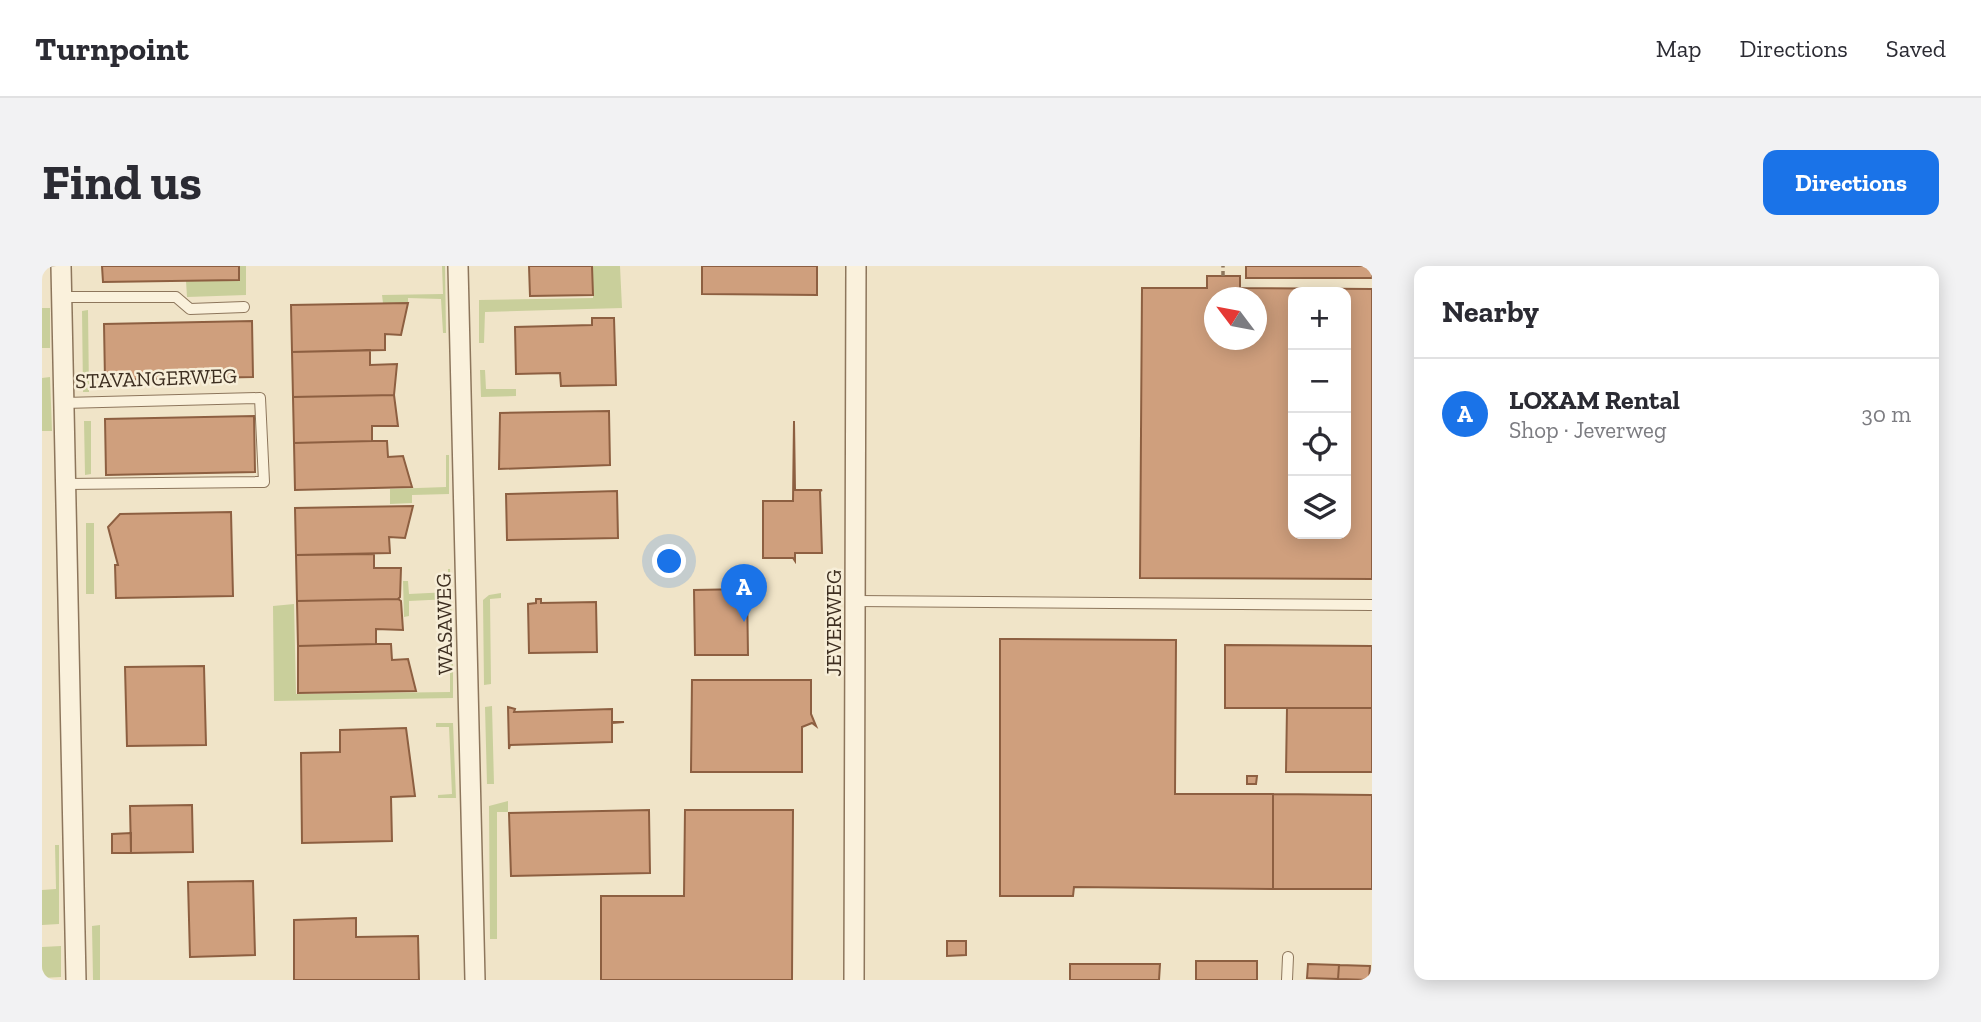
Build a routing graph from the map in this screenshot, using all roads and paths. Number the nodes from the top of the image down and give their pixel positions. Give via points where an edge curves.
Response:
1 (61, 266) edge
2 (458, 266) edge
3 (856, 266) edge
4 (1223, 266) edge
5 (1223, 276) dead end
6 (61, 297) junction
7 (244, 307) dead end
8 (64, 403) junction
9 (66, 484) junction
10 (856, 601) junction
11 (1372, 605) edge
12 (1288, 957) dead end
13 (76, 980) edge
14 (475, 980) edge
15 (854, 980) edge
16 (1287, 980) edge

1 - 6 street, STAVANGERWEG
2 - 14 street, WASAWEG
3 - 10 street, JEVERWEG
4 - 5 path
6 - 7 lane via 177,297 190,309
6 - 8 street, STAVANGERWEG
8 - 9 street, STAVANGERWEG
8 - 9 lane, STAVANGERWEG via 260,398 264,482
9 - 13 street, STAVANGERWEG
10 - 11 lane
10 - 15 street, JEVERWEG
12 - 16 lane

